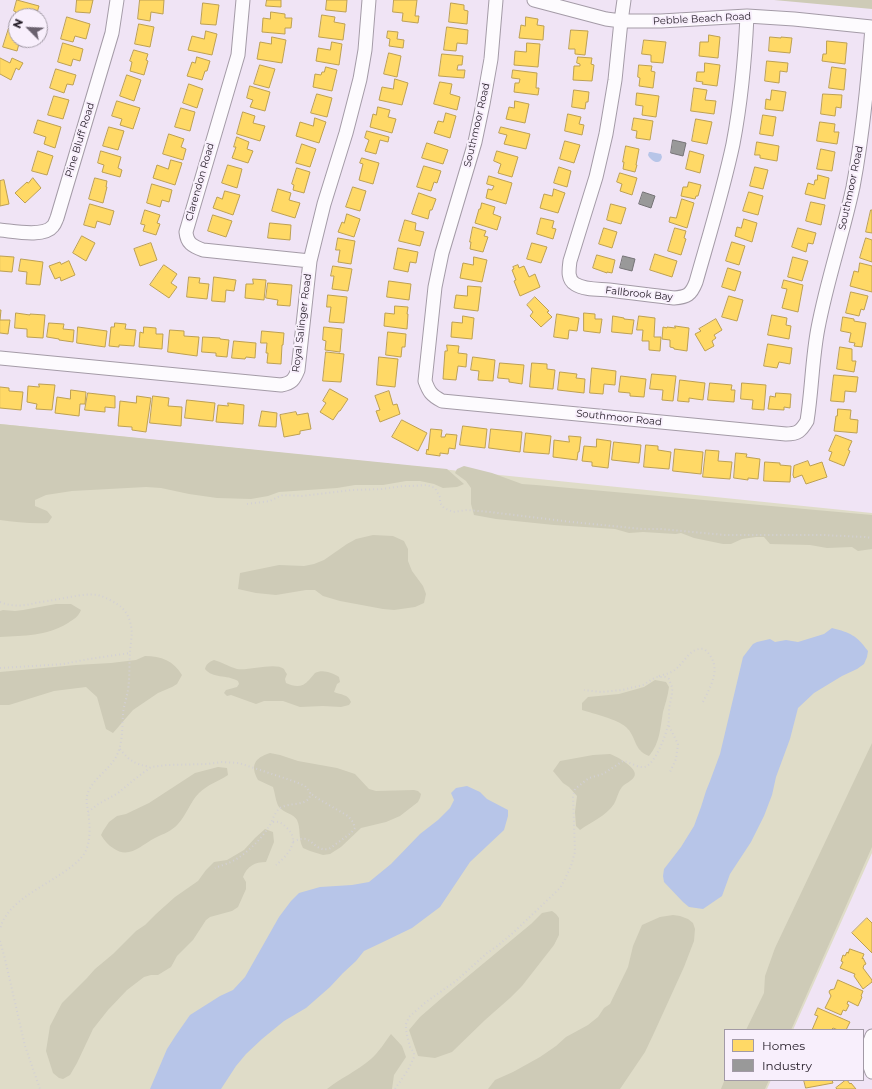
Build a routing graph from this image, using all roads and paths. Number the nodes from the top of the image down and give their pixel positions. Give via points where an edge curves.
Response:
1 (117, 0) edge
2 (243, 0) edge
3 (369, 0) edge
4 (496, 0) edge
5 (534, 0) edge
6 (624, 0) edge
7 (747, 16) junction
8 (621, 21) junction
9 (872, 27) edge
10 (0, 230) edge
11 (310, 261) junction
12 (0, 358) edge
13 (247, 504) dead end
14 (872, 538) edge
15 (0, 602) edge
16 (130, 653) junction
17 (0, 668) edge
18 (656, 677) junction
19 (584, 690) dead end
20 (702, 704) dead end
21 (668, 725) junction
22 (120, 749) junction
23 (151, 767) junction
24 (670, 772) dead end
25 (310, 793) junction
26 (88, 812) junction
27 (273, 822) junction
28 (293, 842) junction
29 (276, 865) dead end
30 (215, 868) dead end
31 (0, 930) edge
32 (0, 941) edge
33 (872, 1036) edge
34 (872, 1072) edge
35 (40, 1089) edge
36 (394, 1089) edge

1 - 10 street, Pine Bluff Road via 112,33 53,227 46,232 38,233
2 - 11 street, Clarendon Road via 238,55 186,232 187,240 203,250
3 - 11 street, Royal Salinger Road via 365,50 356,99 324,204
4 - 9 street, Southmoor Road via 484,104 442,253 435,287 425,381 428,390 442,401 786,434 795,434 802,430 807,421 818,328 858,161
5 - 8 street, Pebble Beach Road
6 - 8 street
7 - 8 street, Pebble Beach Road
7 - 8 street, Fallbrook Bay via 742,84 727,169 696,282 688,295 680,297 589,288 576,284 570,278 570,262 596,177 606,134
7 - 9 street, Pebble Beach Road
11 - 12 street, Royal Salinger Road via 298,370 295,378 289,383 281,385
13 - 14 path via 270,502 282,495 302,496 427,485 435,488 444,508 453,512 467,510 642,529 726,535
15 - 16 path via 25,605 76,596 101,596 128,614 132,628
16 - 17 path via 63,664
16 - 22 path via 129,686
18 - 19 path via 627,690
18 - 20 path via 673,672 692,652 704,649 712,658 715,672
18 - 21 path via 669,679 672,686
21 - 24 path via 678,744 676,759
21 - 36 path via 659,750 648,765 644,767 623,761 603,774 586,779 575,789 575,852 560,888 513,933 409,1017 406,1029 410,1047 415,1055
22 - 23 path via 133,762
22 - 26 path via 110,766 91,786 87,796
23 - 25 path via 239,763 296,782 305,786
23 - 26 path
25 - 27 path via 307,801 280,808
25 - 28 path via 348,816 355,828 329,849 321,849 303,838
26 - 31 path via 89,840 83,855 72,866 10,910 2,921
27 - 28 path via 279,821 289,830
27 - 30 path via 250,849 237,859
28 - 29 path via 287,855
32 - 35 path via 25,1046
33 - 34 street via 867,1047 867,1060

